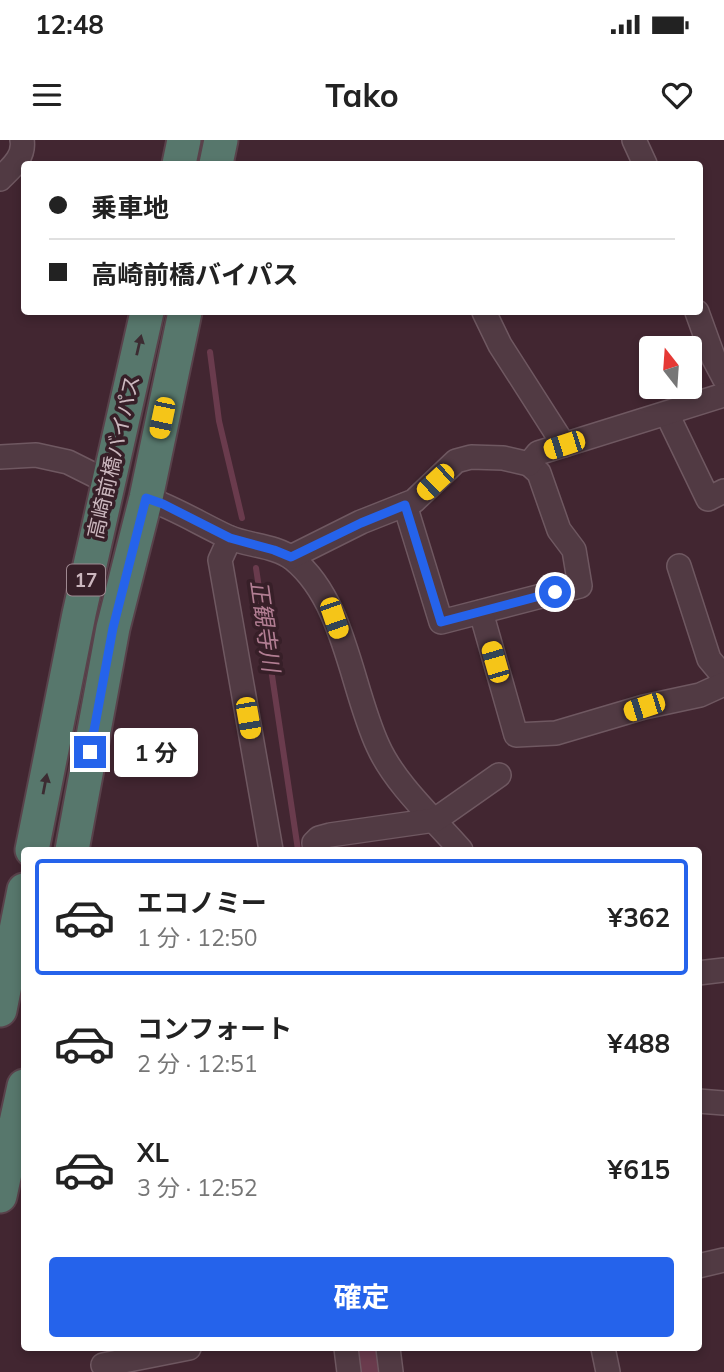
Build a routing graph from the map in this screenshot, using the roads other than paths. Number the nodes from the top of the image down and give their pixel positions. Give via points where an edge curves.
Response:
1 (22, 140) edge
2 (184, 140) edge
3 (221, 140) edge
4 (634, 140) edge
5 (180, 161) edge
6 (217, 161) edge
7 (644, 161) edge
8 (0, 179) edge
9 (145, 315) edge
10 (184, 315) edge
11 (485, 315) edge
12 (698, 315) edge
13 (724, 378) edge
14 (724, 395) edge
15 (667, 414) junction
16 (564, 445) junction
17 (0, 457) edge
18 (529, 464) junction
19 (108, 482) junction
20 (724, 491) edge
21 (146, 498) junction
22 (405, 505) junction
23 (230, 538) junction
24 (291, 557) junction
25 (679, 566) dead end
26 (481, 612) junction
27 (724, 677) edge
28 (724, 684) edge
29 (499, 775) dead end
30 (435, 820) junction
31 (33, 847) edge
32 (73, 847) edge
33 (270, 847) edge
34 (315, 847) edge
35 (458, 847) edge
36 (21, 906) edge
37 (12, 953) edge
38 (724, 970) edge
39 (702, 973) edge
40 (0, 1010) edge
41 (21, 1100) edge
42 (702, 1101) edge
43 (724, 1103) edge
44 (0, 1196) edge
45 (724, 1261) edge
46 (702, 1265) edge
47 (170, 1351) edge
48 (346, 1351) edge
49 (388, 1351) edge
50 (604, 1351) edge
51 (102, 1362) edge
52 (349, 1372) edge
53 (391, 1372) edge
54 (608, 1372) edge

1 - 8 street via 18,161
2 - 5 highway
3 - 6 highway
4 - 7 street
19 -> 9 highway, 高崎前橋バイパス / 17
10 - 21 highway, 高崎前橋バイパス / 17
11 - 16 street
12 - 13 street
14 - 15 street
15 - 16 street
15 - 20 street via 708,499
16 - 18 street via 538,453
17 - 19 street via 36,455 68,462
18 - 22 street via 503,458 456,461
18 - 26 street via 539,473 559,530 574,550 580,586
31 -> 19 highway, 高崎前橋バイパス / 17
21 - 23 street
21 - 32 highway, 高崎前橋バイパス / 17 via 113,628
22 - 24 street
22 - 26 street via 441,622
23 - 24 street
23 - 33 street via 220,560
24 - 30 street via 313,578 334,618 379,748
25 - 27 street via 709,659
26 - 28 street via 516,736 556,733 700,695
29 - 30 street
30 - 34 street via 330,835 319,838
30 - 35 street
36 - 37 highway
37 - 40 highway
38 - 39 street
41 - 44 highway
42 - 43 street
45 - 46 street
47 - 51 street
48 - 52 street
49 - 53 street
50 - 54 street

